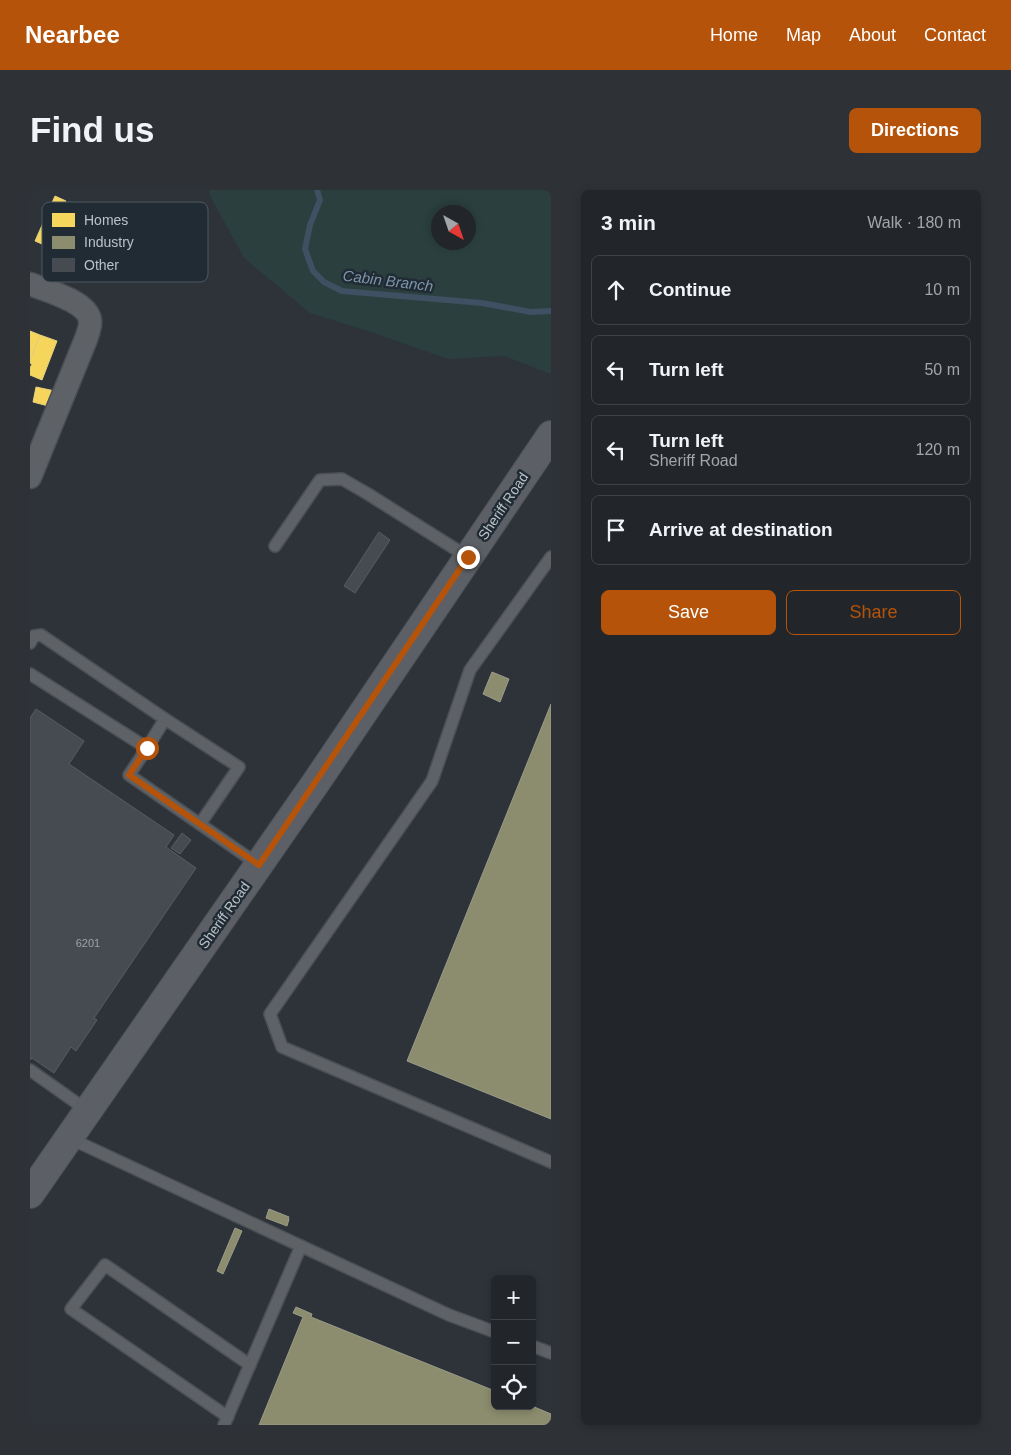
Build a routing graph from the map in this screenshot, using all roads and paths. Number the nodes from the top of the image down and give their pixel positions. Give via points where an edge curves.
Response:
1 (30, 284) edge
2 (551, 435) edge
3 (30, 477) edge
4 (275, 546) dead end
5 (468, 557) junction
6 (551, 557) edge
7 (30, 643) edge
8 (30, 674) edge
9 (165, 719) junction
10 (147, 748) junction
11 (200, 824) junction
12 (259, 865) junction
13 (30, 1070) edge
14 (88, 1110) junction
15 (69, 1138) junction
16 (551, 1162) edge
17 (30, 1194) edge
18 (301, 1246) junction
19 (491, 1331) edge
20 (536, 1347) edge
21 (551, 1353) edge
22 (250, 1365) junction
23 (226, 1421) edge

1 - 3 street via 71,300 82,307 90,320 86,339
2 - 5 main road, Sheriff Road
4 - 5 lane via 320,480 342,479
5 - 12 main road, Sheriff Road
6 - 16 lane via 470,670 432,781 270,1014 282,1047
7 - 9 lane via 34,636 41,635
8 - 10 lane
9 - 10 lane
9 - 11 lane via 239,767
10 - 11 lane via 129,775
11 - 12 lane
12 - 14 main road, Sheriff Road
13 - 14 lane
14 - 15 main road, Sheriff Road
15 - 17 main road, Sheriff Road
15 - 18 lane
18 - 19 lane via 449,1315
18 - 22 lane
20 - 21 lane
22 - 23 lane
22 - 23 lane via 105,1265 71,1309

